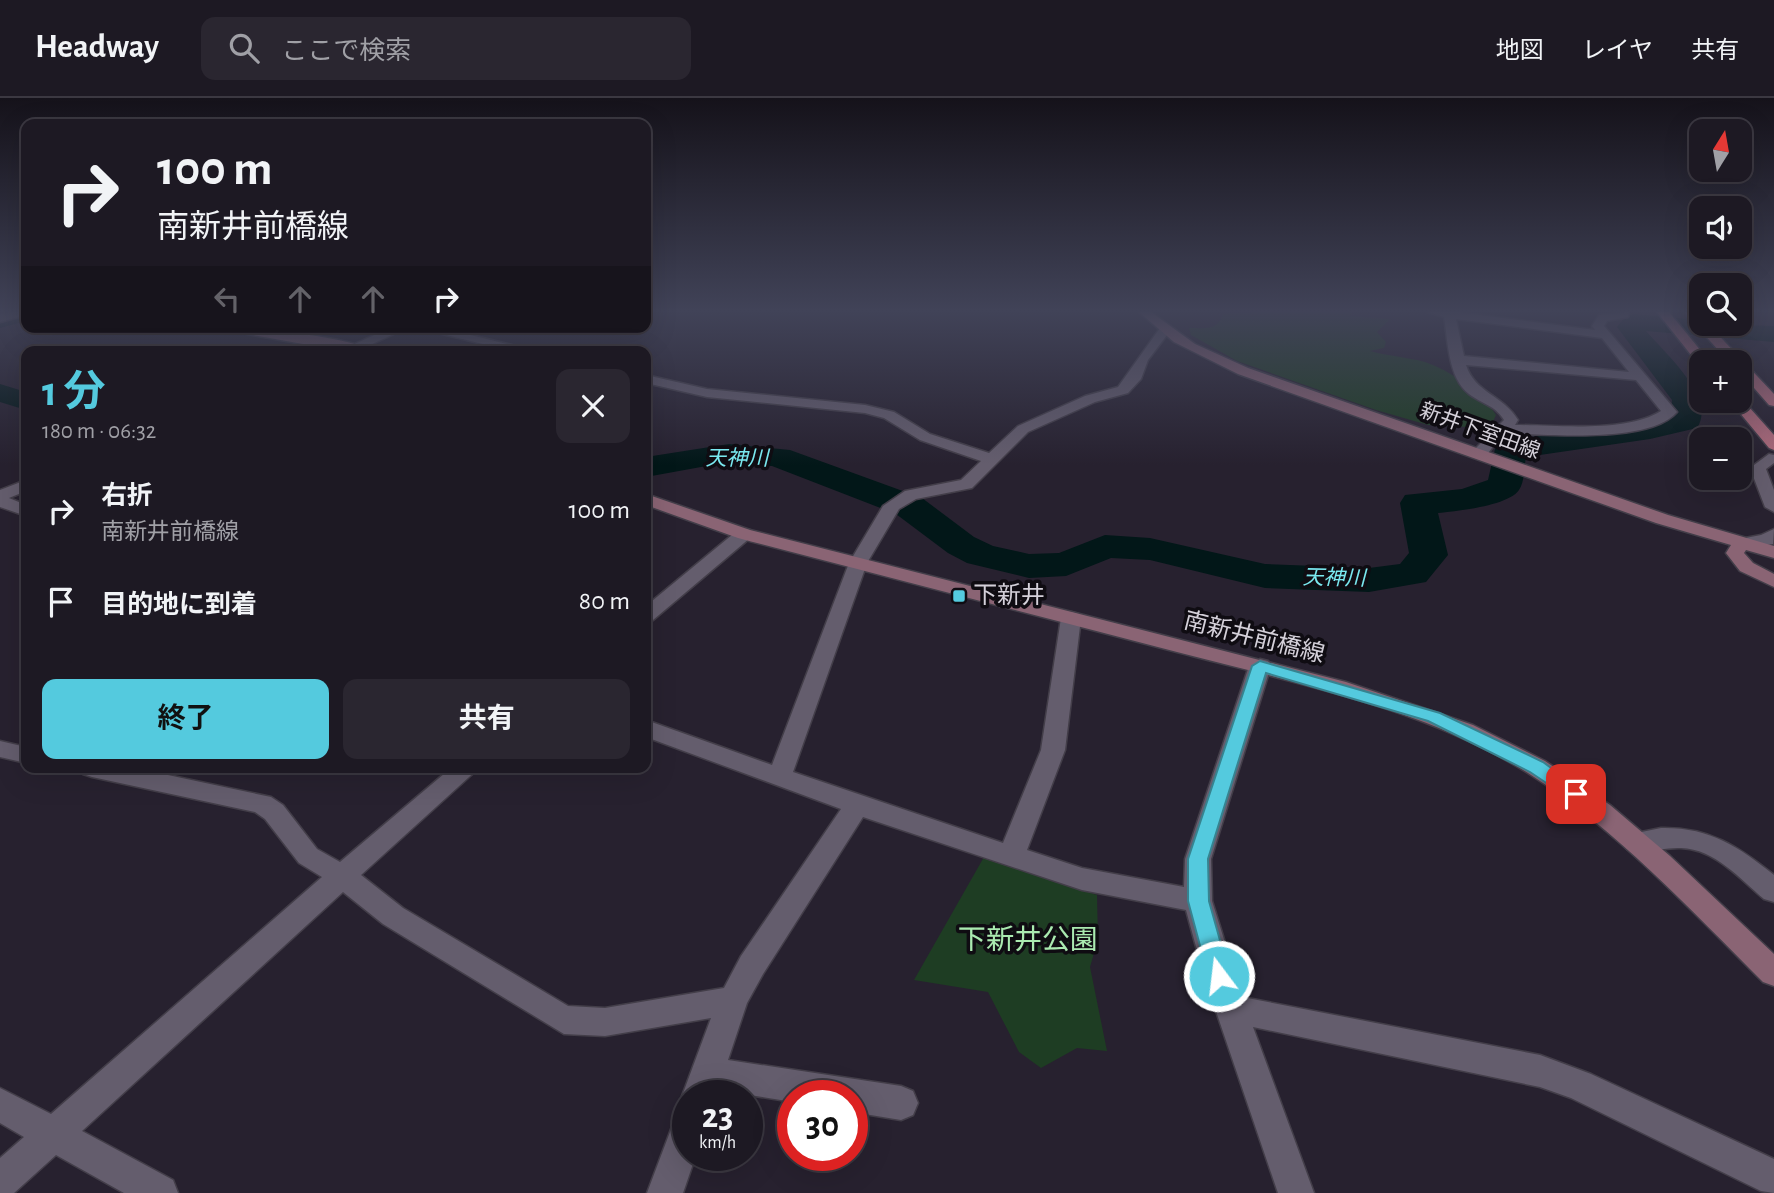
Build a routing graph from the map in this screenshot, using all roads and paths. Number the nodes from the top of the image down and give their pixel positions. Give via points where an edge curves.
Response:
1 (1140, 363) edge
2 (1223, 363) edge
3 (1461, 363) edge
4 (1493, 363) edge
5 (1631, 363) edge
6 (1643, 377) junction
7 (1752, 379) edge
8 (651, 380) edge
9 (1774, 402) edge
10 (1745, 413) edge
11 (1505, 430) junction
12 (1772, 452) edge
13 (1480, 453) junction
14 (992, 458) junction
15 (21, 488) edge
16 (0, 499) edge
17 (651, 501) edge
18 (1774, 507) edge
19 (21, 509) edge
20 (744, 534) junction
21 (1774, 534) edge
22 (1741, 544) junction
23 (1774, 552) edge
24 (858, 564) junction
25 (1774, 581) edge
26 (651, 613) edge
27 (1071, 618) junction
28 (1260, 666) junction
29 (651, 731) edge
30 (0, 749) edge
31 (21, 754) edge
32 (116, 773) edge
33 (461, 773) edge
34 (780, 775) junction
35 (857, 805) junction
36 (1636, 842) junction
37 (1011, 856) junction
38 (342, 876) junction
39 (1774, 891) edge
40 (1199, 901) junction
41 (1774, 973) edge
42 (733, 1000) junction
43 (1233, 1009) junction
44 (705, 1080) edge
45 (763, 1090) edge
46 (901, 1103) dead end
47 (0, 1105) edge
48 (51, 1135) junction
49 (673, 1171) edge
50 (1774, 1178) edge
51 (0, 1182) edge
52 (160, 1193) edge
53 (665, 1193) edge
54 (1296, 1193) edge

1 - 14 street via 1123,390 1090,399 1023,429
2 - 13 main road, 新井下室田線
3 - 11 street via 1470,387 1506,410 1511,420
4 - 6 street
5 - 6 street
6 - 11 street via 1670,412 1651,424
7 - 9 main road
8 - 14 street via 707,393 865,408 889,415 925,437
10 - 12 main road
11 - 13 street
12 - 18 street via 1758,468
13 - 22 main road, 新井下室田線
14 - 24 street via 965,484 911,495 892,506
15 - 16 street
16 - 19 street
17 - 20 main road, 南新井前橋線
20 - 24 main road, 南新井前橋線
20 - 26 street
21 - 22 street via 1767,540
22 - 23 main road, 新井下室田線
22 - 25 main road via 1735,553 1738,558
24 - 27 main road, 南新井前橋線
24 - 34 street
27 - 28 main road, 南新井前橋線
27 - 37 street via 1054,750
28 - 36 main road, 南新井前橋線 via 1392,703 1485,739 1556,780
28 - 40 street via 1198,859
29 - 34 street
30 - 31 street
32 - 38 street via 262,804 274,812 308,856
33 - 38 street
34 - 35 street
35 - 37 street
35 - 42 street
36 - 39 street via 1672,835 1698,838 1725,851
36 - 41 main road, 南新井前橋線
37 - 40 street via 1082,879
38 - 42 street via 393,916 564,1020 605,1022
38 - 48 street
40 - 43 street
42 - 44 street
43 - 50 street via 1540,1071
43 - 54 street
45 - 46 street
47 - 48 street
48 - 51 street
48 - 52 street
49 - 53 street

